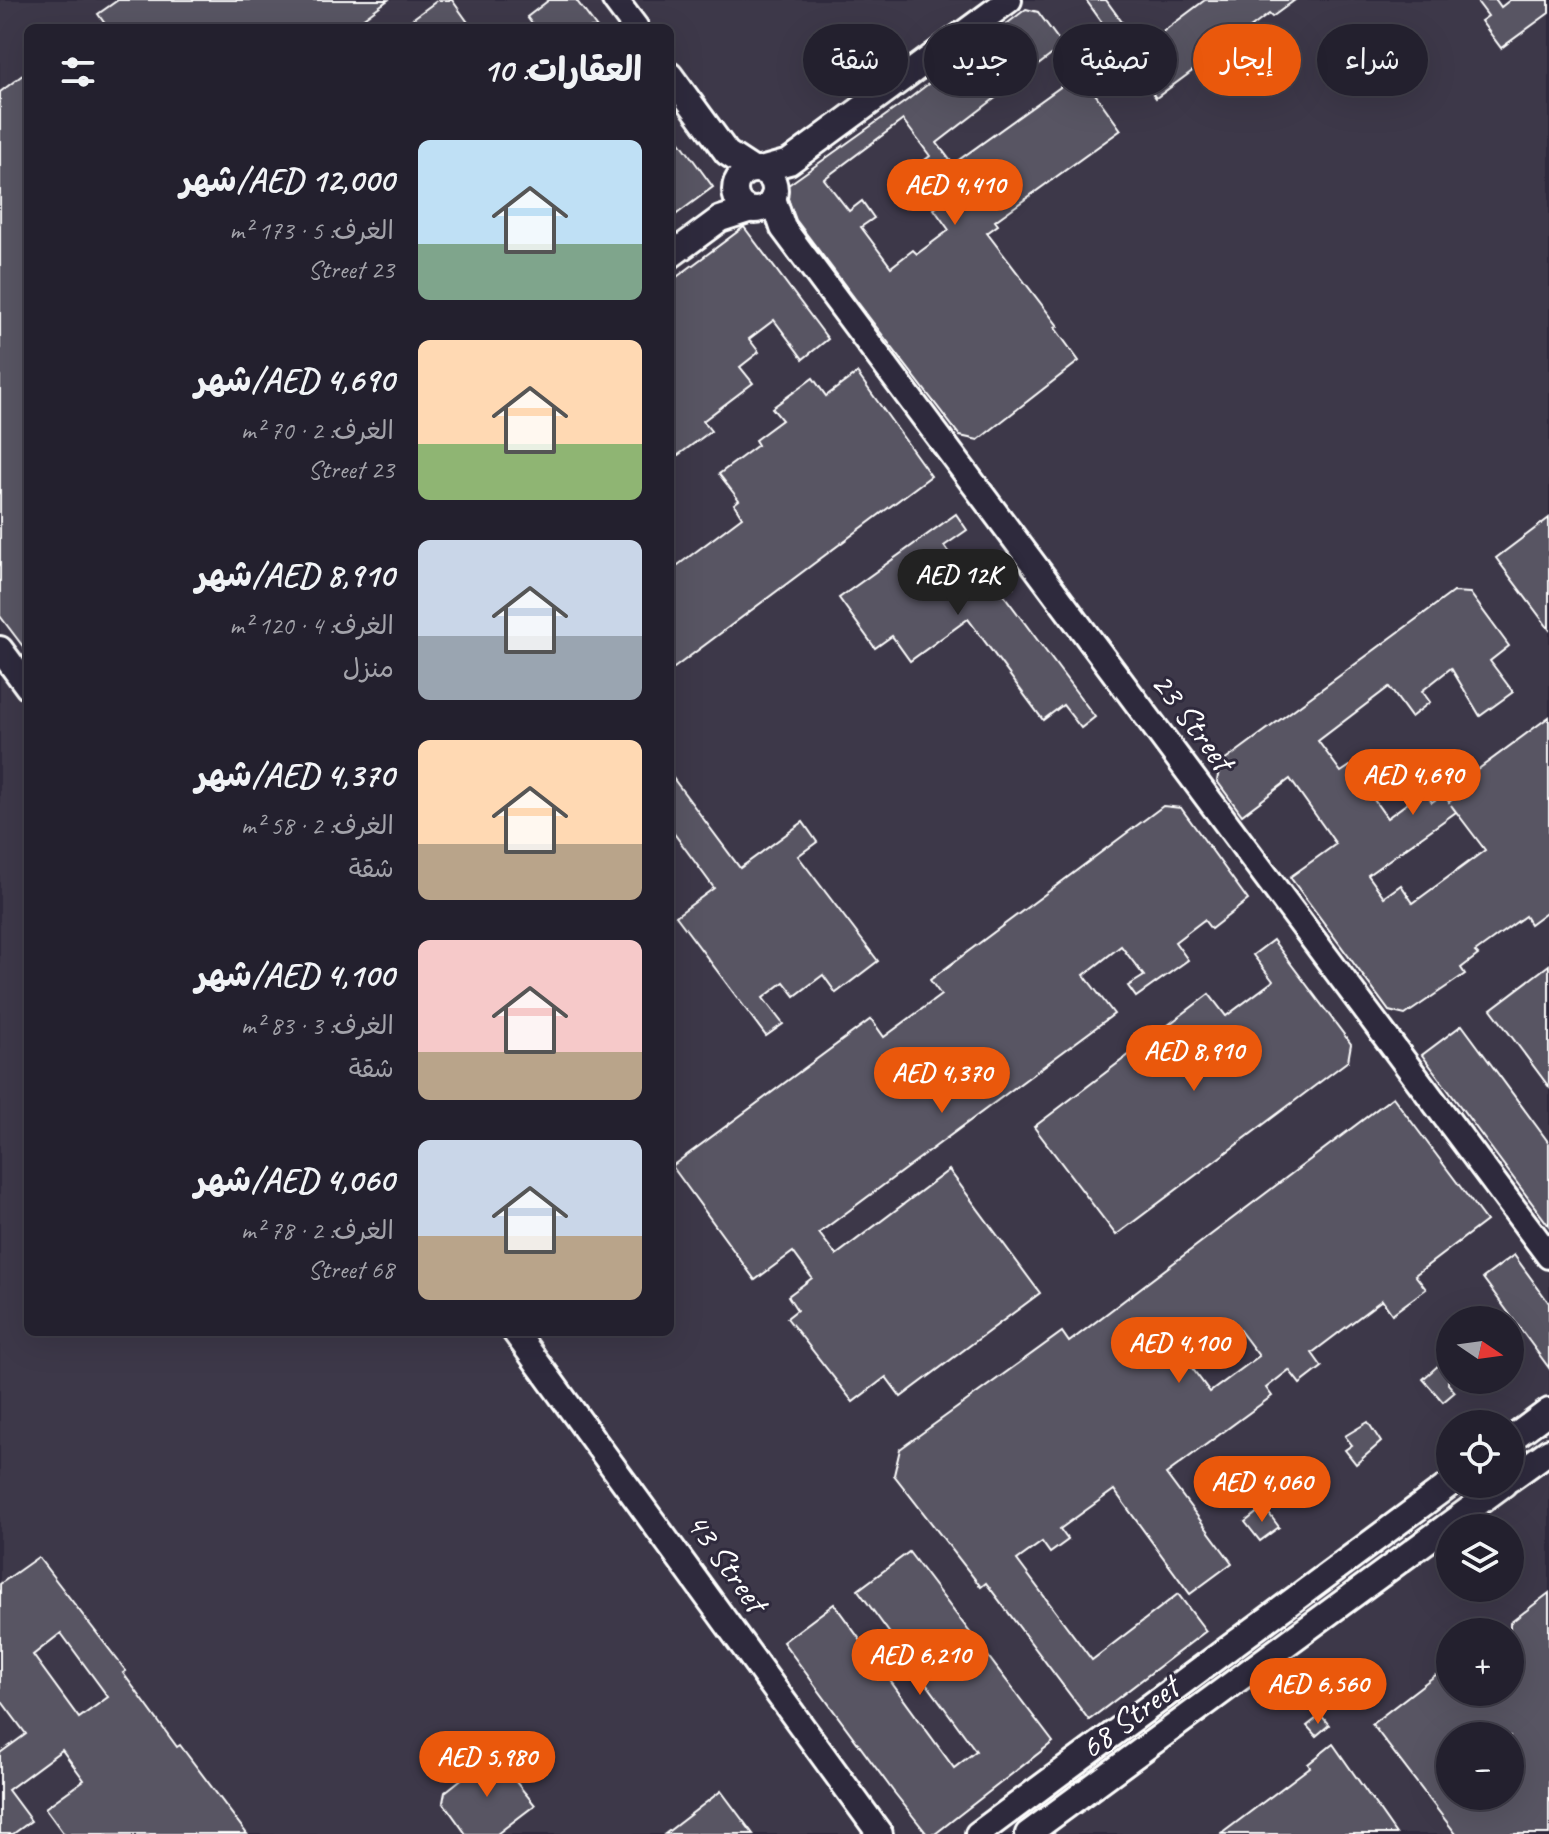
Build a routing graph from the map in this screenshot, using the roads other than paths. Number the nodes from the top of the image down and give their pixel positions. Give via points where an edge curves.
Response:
1 (615, 0) edge
2 (1009, 0) edge
3 (633, 24) edge
4 (674, 80) edge
5 (754, 189) junction
6 (674, 253) edge
7 (0, 649) edge
8 (24, 682) edge
9 (1549, 1256) edge
10 (518, 1336) edge
11 (1549, 1411) edge
12 (1524, 1430) edge
13 (1549, 1451) edge
14 (1524, 1469) edge
15 (1436, 1494) edge
16 (1485, 1498) edge
17 (880, 1834) edge
18 (978, 1834) edge
19 (1028, 1834) edge

1 - 3 street
2 - 5 street
4 - 5 street
5 - 6 street
5 - 9 street, 23 Street
7 - 8 street
10 - 17 street, 43 Street
11 - 12 street
13 - 14 street
15 - 18 street, 68 Street
16 - 19 street, 68 Street

